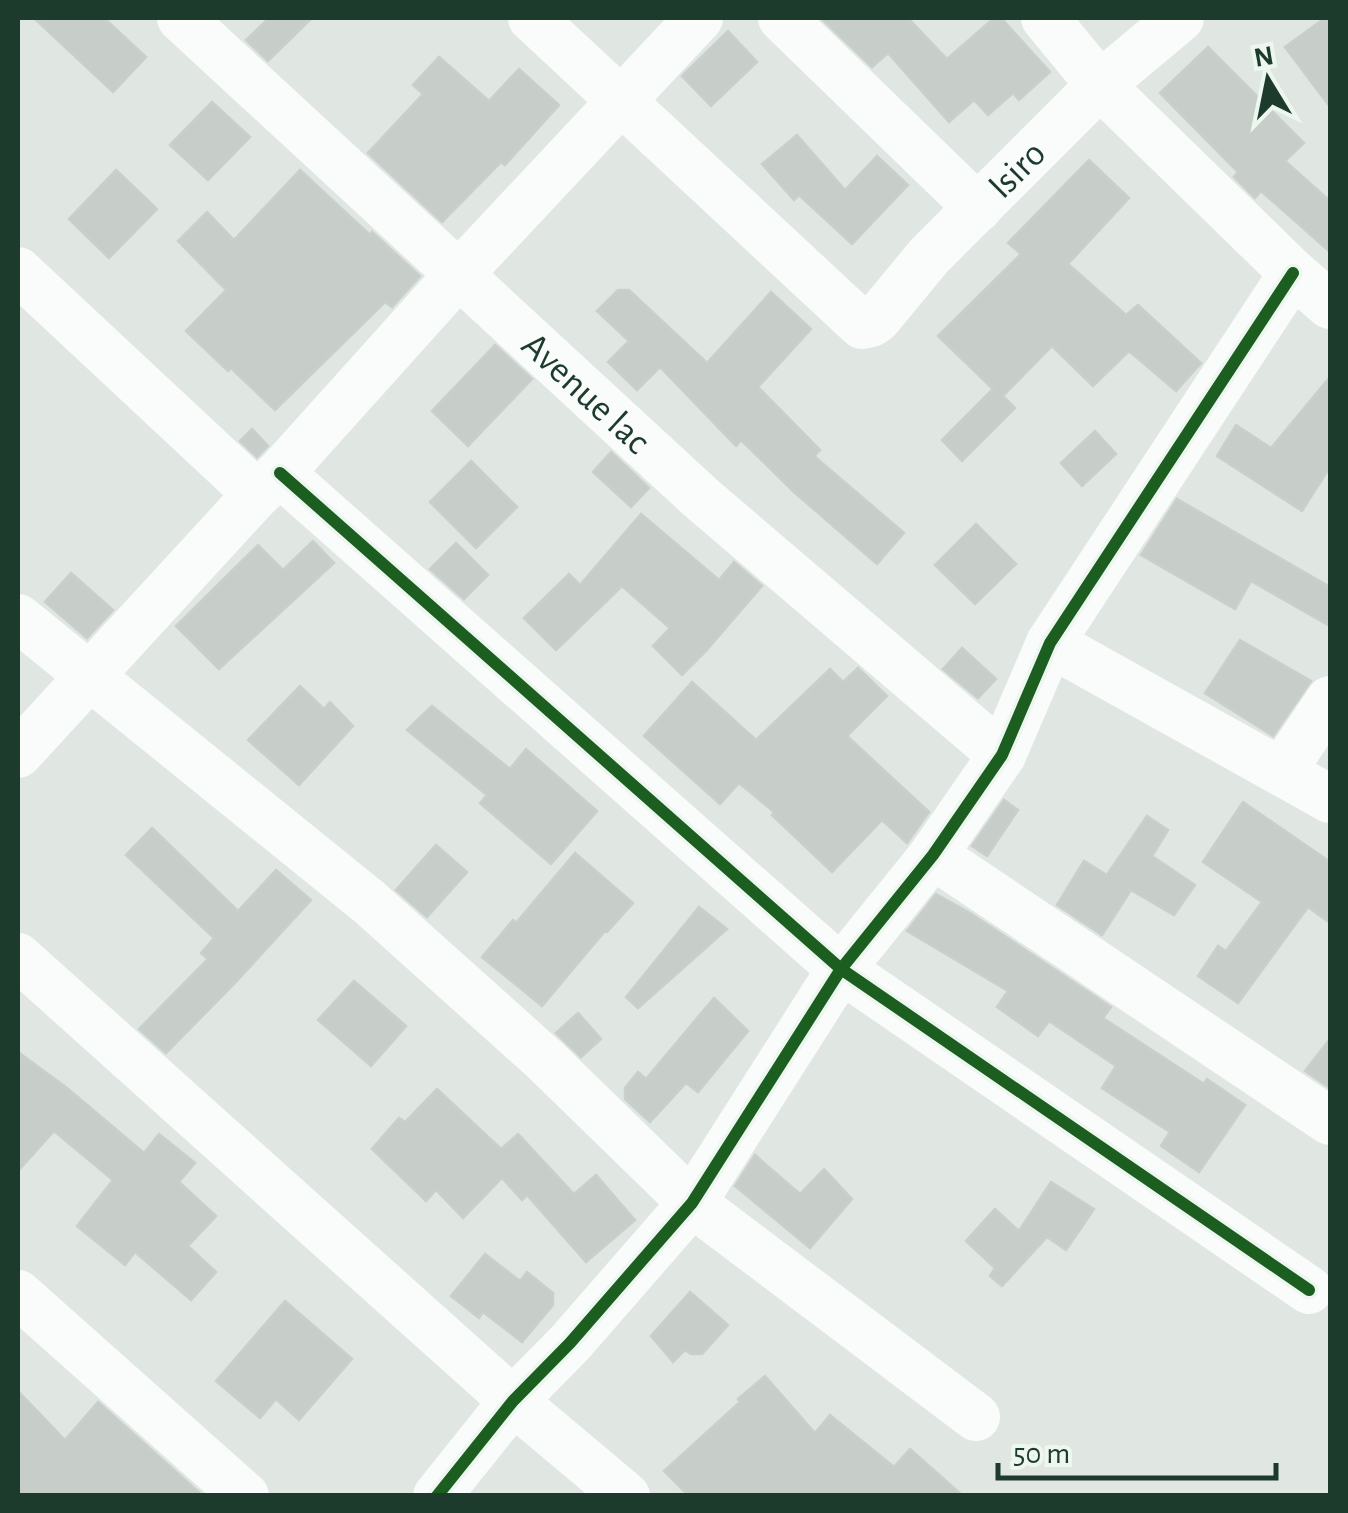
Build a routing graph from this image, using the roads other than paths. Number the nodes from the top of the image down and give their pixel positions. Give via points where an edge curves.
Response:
1 (181, 18) edge
2 (532, 18) edge
3 (699, 18) edge
4 (782, 18) edge
5 (1044, 18) edge
6 (1180, 18) edge
7 (1100, 86) junction
8 (623, 100) junction
9 (978, 208) junction
10 (18, 271) edge
11 (1293, 272) junction
12 (460, 274) junction
13 (1330, 306) edge
14 (269, 483) junction
15 (18, 618) edge
16 (1050, 643) junction
17 (88, 676) junction
18 (1330, 700) edge
19 (18, 754) edge
20 (1002, 755) junction
21 (1282, 771) junction
22 (1330, 799) edge
23 (933, 855) junction
24 (18, 957) edge
25 (841, 970) junction
26 (1330, 1121) edge
27 (692, 1203) junction
28 (1310, 1290) dead end
29 (18, 1294) edge
30 (513, 1401) junction
31 (976, 1417) dead end
32 (245, 1496) edge
33 (437, 1496) edge
34 (626, 1496) edge

1 - 12 street, Avenue lac
2 - 8 street
3 - 8 street
4 - 9 street
5 - 7 street
6 - 7 street, Isiro
7 - 9 street, Isiro
7 - 11 street
8 - 9 street, Isiro via 862,325 877,318
8 - 12 street
10 - 14 street
11 - 13 street
11 - 16 street
12 - 14 street
12 - 20 street, Avenue lac via 700,497
14 - 17 street
14 - 25 street
15 - 17 street
16 - 20 street
16 - 21 street
17 - 19 street
17 - 27 street via 369,902
18 - 21 street
20 - 23 street
21 - 22 street
23 - 25 street
23 - 26 street
24 - 30 street
25 - 27 street
25 - 28 street
27 - 30 street
27 - 31 street
29 - 32 street
30 - 33 street
30 - 34 street

